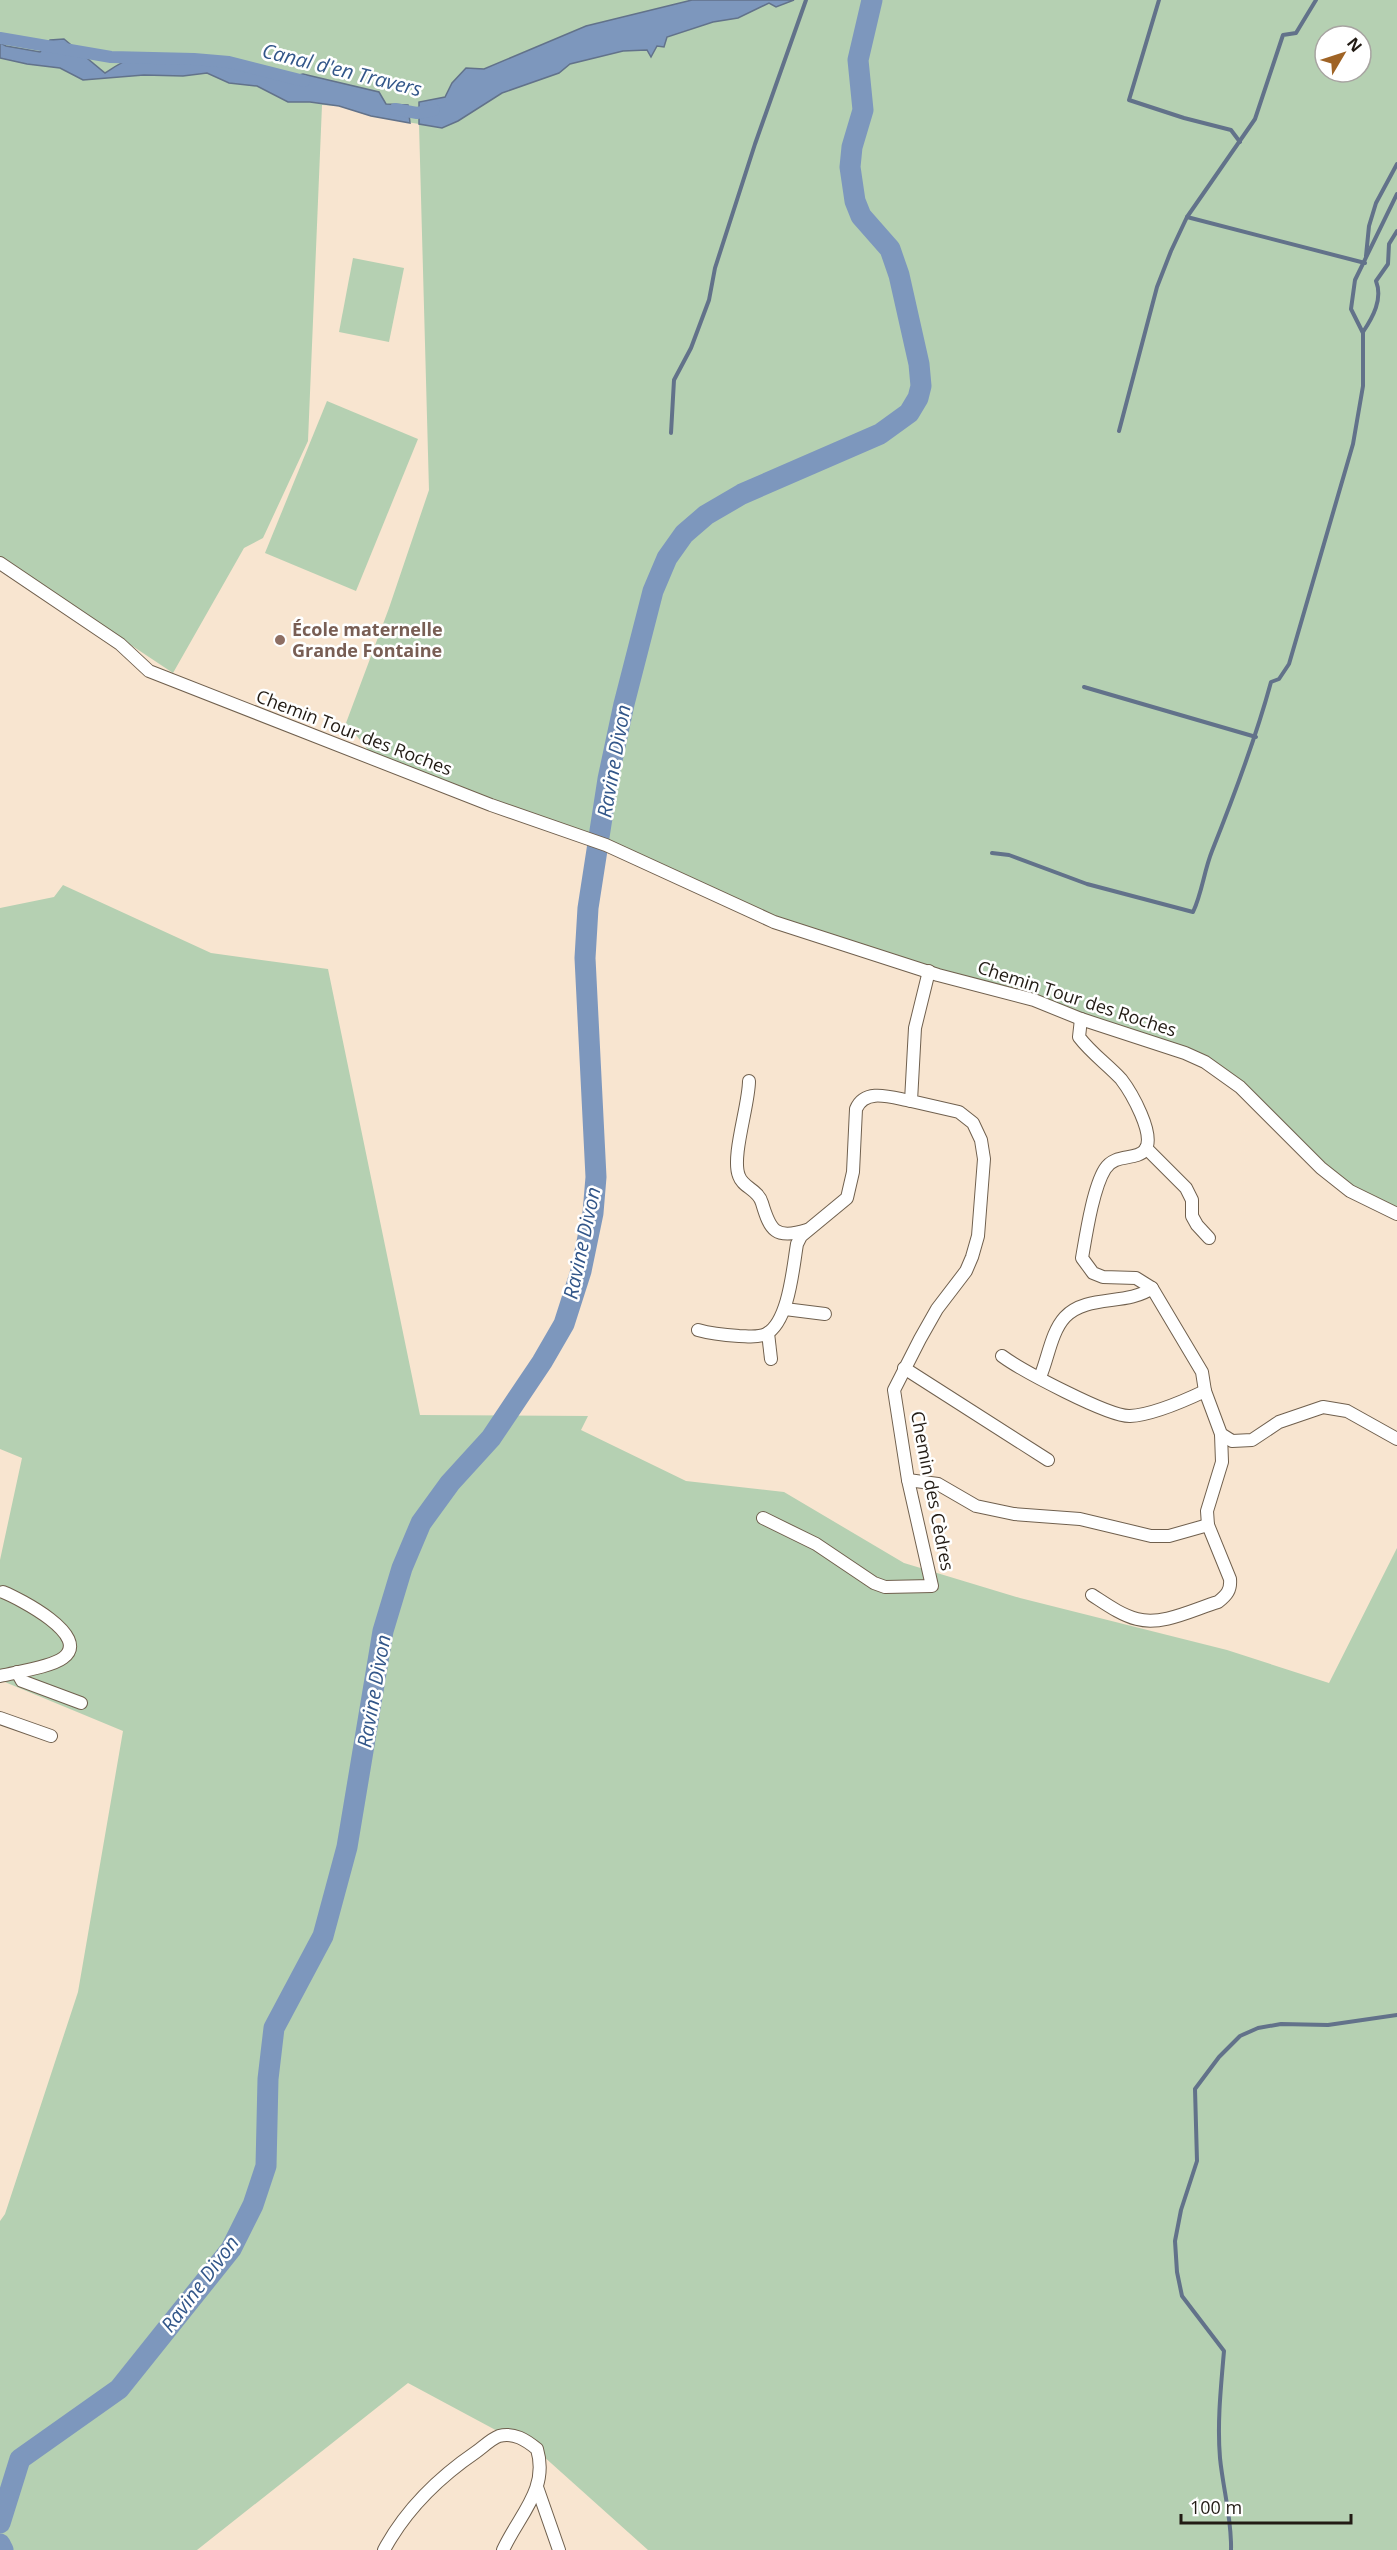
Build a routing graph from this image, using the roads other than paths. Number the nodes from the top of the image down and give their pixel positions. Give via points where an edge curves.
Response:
1 (0, 563) edge
2 (929, 971) junction
3 (1081, 1019) junction
4 (749, 1081) dead end
5 (912, 1101) junction
6 (1146, 1148) junction
7 (1397, 1214) edge
8 (807, 1230) junction
9 (1209, 1238) dead end
10 (1152, 1288) junction
11 (784, 1309) junction
12 (825, 1314) dead end
13 (698, 1330) dead end
14 (768, 1333) junction
15 (1002, 1356) dead end
16 (771, 1359) dead end
17 (904, 1368) junction
18 (1040, 1377) junction
19 (1205, 1391) junction
20 (1221, 1434) junction
21 (1397, 1439) edge
22 (1048, 1460) dead end
23 (908, 1480) junction
24 (763, 1518) dead end
25 (1208, 1525) junction
26 (3, 1592) dead end
27 (1092, 1595) dead end
28 (17, 1672) junction
29 (0, 1676) edge
30 (81, 1703) dead end
31 (0, 1718) edge
32 (51, 1736) dead end
33 (537, 2487) junction
34 (384, 2550) edge
35 (504, 2550) edge
36 (559, 2550) edge

1 - 2 street, Chemin Tour des Roches via 120,644 149,672 491,806 606,845 774,922
2 - 3 street, Chemin Tour des Roches via 1034,1000
2 - 5 street via 915,1028
3 - 6 street via 1078,1037 1122,1080 1149,1135
3 - 7 street, Chemin Tour des Roches via 1205,1062 1240,1087 1321,1168 1350,1191
4 - 8 street via 738,1174 742,1182 757,1192 773,1229 794,1234
5 - 8 street, Chemin des Cèdres via 873,1095 858,1102 847,1198
5 - 17 street, Chemin des Cèdres via 959,1112 973,1123 984,1159 978,1236 972,1257
6 - 9 street via 1185,1188 1192,1200 1192,1216
6 - 10 street via 1141,1154 1118,1158 1106,1167 1082,1258 1102,1277 1136,1278
8 - 11 street via 797,1244
10 - 18 street via 1137,1297 1087,1305 1071,1312 1058,1329
10 - 19 street via 1202,1372
11 - 12 street
11 - 14 street via 777,1325
13 - 14 street via 747,1336
14 - 16 street
15 - 18 street via 1019,1369
17 - 22 street
17 - 23 street, Chemin des Cèdres via 894,1390
18 - 19 street via 1112,1413 1130,1416
19 - 20 street
20 - 21 street via 1232,1441 1252,1440 1280,1422 1323,1407 1347,1411
20 - 25 street via 1222,1462 1207,1510
23 - 24 street, Chemin des Cèdres via 932,1586 885,1587 874,1583 816,1544
23 - 25 street via 938,1484 976,1506 1014,1514 1080,1519 1150,1536 1169,1536
25 - 27 street via 1230,1579 1230,1587 1218,1602 1160,1620 1138,1620
26 - 28 street via 21,1599 63,1629 69,1639 70,1647 64,1658
28 - 29 street
28 - 30 street via 22,1681
31 - 32 street
33 - 34 street via 541,2472 537,2449 514,2435 498,2436 431,2486
33 - 35 street
33 - 36 street

